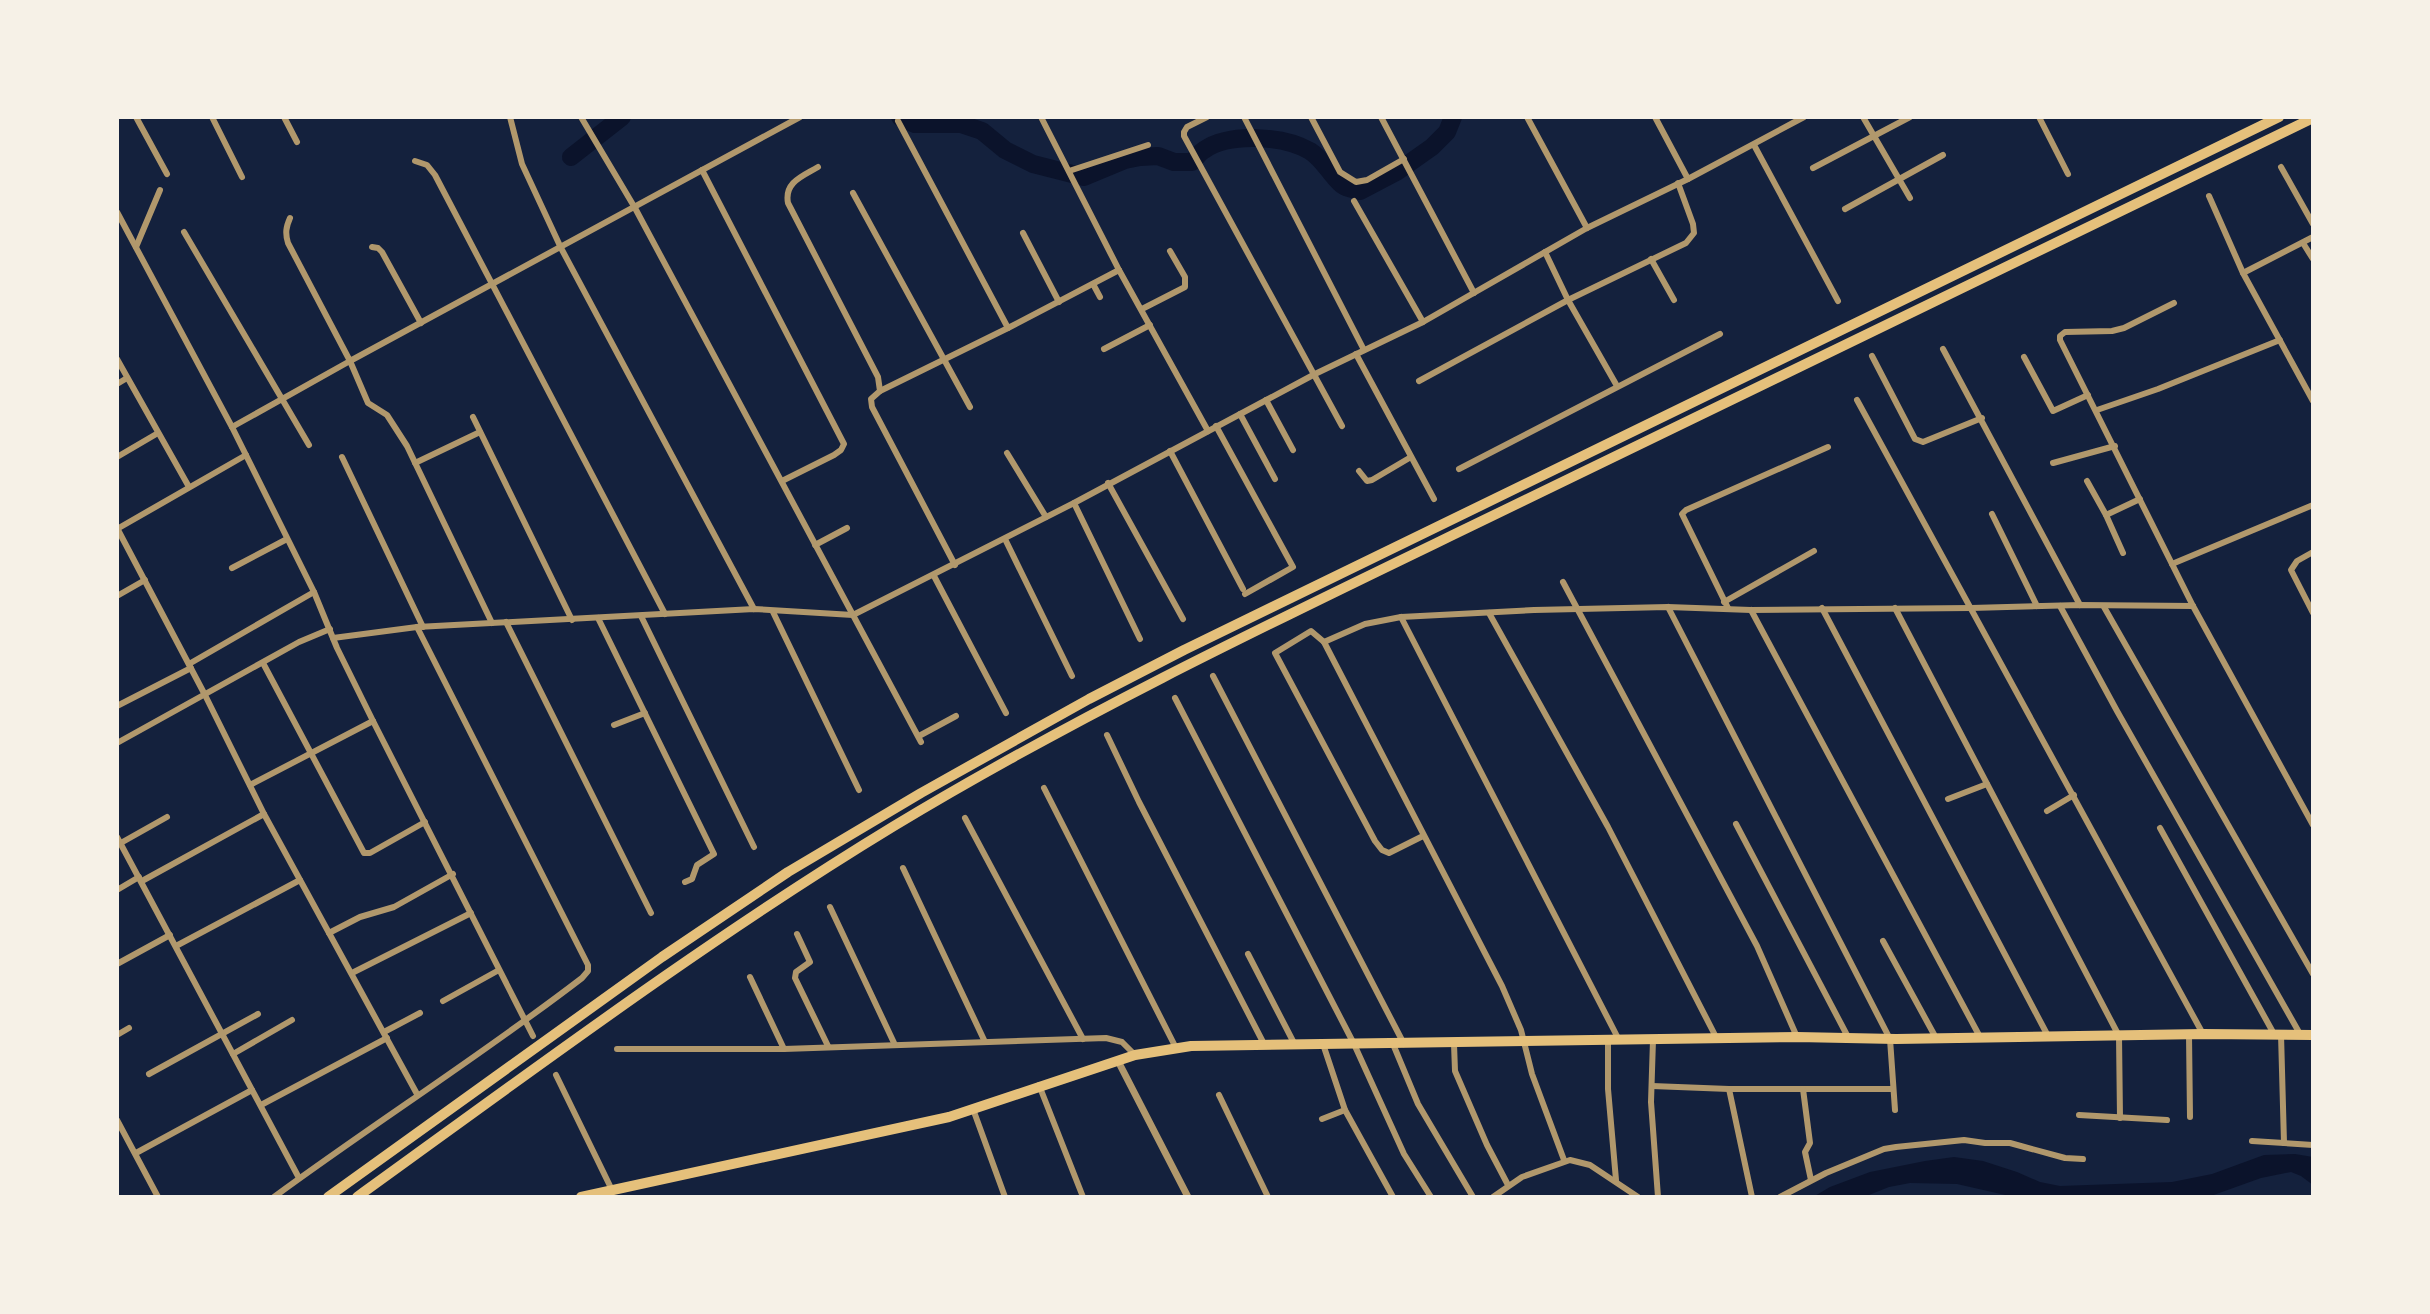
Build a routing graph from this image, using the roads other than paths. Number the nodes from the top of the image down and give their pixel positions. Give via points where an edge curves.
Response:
1 (136, 117) edge
2 (212, 117) edge
3 (284, 117) edge
4 (510, 117) edge
5 (800, 117) edge
6 (1041, 117) edge
7 (1207, 117) edge
8 (1244, 117) edge
9 (1311, 117) edge
10 (1381, 117) edge
11 (1527, 117) edge
12 (1655, 117) edge
13 (1804, 117) edge
14 (1863, 117) edge
15 (1910, 117) edge
16 (2039, 117) edge
17 (2279, 117) edge
18 (2313, 118) edge
19 (582, 120) edge
20 (898, 121) dead end
21 (1874, 136) junction
22 (297, 142) dead end
23 (1148, 145) dead end
24 (1754, 145) junction
25 (1943, 155) dead end
26 (415, 161) dead end
27 (1405, 161) junction
28 (818, 167) dead end
29 (2281, 167) dead end
30 (1814, 168) dead end
31 (702, 170) junction
32 (1070, 172) junction
33 (167, 174) dead end
34 (2068, 174) dead end
35 (242, 177) dead end
36 (1898, 178) junction
37 (1688, 179) junction
38 (1678, 183) junction
39 (160, 190) dead end
40 (853, 193) dead end
41 (2209, 196) dead end
42 (1910, 198) dead end
43 (1354, 201) dead end
44 (635, 208) junction
45 (1845, 209) dead end
46 (117, 212) edge
47 (290, 218) dead end
48 (2313, 224) edge
49 (1587, 228) junction
50 (184, 232) dead end
51 (1023, 233) dead end
52 (2313, 237) edge
53 (2303, 243) junction
54 (136, 247) junction
55 (372, 247) dead end
56 (561, 248) junction
57 (1170, 251) dead end
58 (1545, 252) junction
59 (1651, 259) junction
60 (2313, 259) edge
61 (1119, 270) junction
62 (2243, 273) junction
63 (493, 284) junction
64 (1093, 284) junction
65 (1474, 293) junction
66 (1100, 297) dead end
67 (1568, 300) junction
68 (1674, 300) dead end
69 (1838, 301) dead end
70 (1059, 302) junction
71 (2174, 303) dead end
72 (1142, 309) junction
73 (1423, 322) junction
74 (421, 323) junction
75 (1150, 325) junction
76 (1008, 328) junction
77 (1720, 334) dead end
78 (2280, 340) junction
79 (1104, 349) dead end
80 (1943, 349) dead end
81 (1364, 350) junction
82 (1356, 354) junction
83 (1872, 356) dead end
84 (2024, 357) dead end
85 (117, 359) edge
86 (943, 360) junction
87 (350, 361) junction
88 (1315, 374) junction
89 (127, 378) junction
90 (1419, 381) dead end
91 (117, 384) edge
92 (1617, 387) junction
93 (880, 391) junction
94 (2088, 395) junction
95 (281, 398) junction
96 (1266, 400) junction
97 (1857, 400) dead end
98 (2313, 401) edge
99 (970, 407) dead end
100 (2096, 410) junction
101 (1240, 414) junction
102 (473, 416) dead end
103 (1982, 418) junction
104 (1216, 426) junction
105 (1342, 426) dead end
106 (232, 427) junction
107 (1208, 431) junction
108 (481, 432) junction
109 (158, 433) junction
110 (309, 445) dead end
111 (2115, 446) junction
112 (1828, 447) dead end
113 (1293, 450) dead end
114 (1170, 451) junction
115 (1007, 453) dead end
116 (246, 455) junction
117 (117, 457) edge
118 (342, 457) dead end
119 (1411, 457) junction
120 (415, 463) junction
121 (2053, 463) dead end
122 (1459, 469) dead end
123 (1359, 471) dead end
124 (1275, 479) dead end
125 (782, 481) junction
126 (2087, 481) dead end
127 (1108, 483) junction
128 (189, 487) junction
129 (1434, 499) dead end
130 (2140, 499) junction
131 (1074, 503) junction
132 (2313, 505) edge
133 (1992, 514) dead end
134 (2106, 515) junction
135 (1046, 517) junction
136 (117, 528) edge
137 (847, 528) dead end
138 (286, 539) junction
139 (1005, 539) junction
140 (815, 545) junction
141 (1814, 551) dead end
142 (2123, 552) dead end
143 (2313, 552) edge
144 (2172, 564) junction
145 (955, 565) junction
146 (232, 568) dead end
147 (934, 576) junction
148 (145, 580) junction
149 (1563, 582) dead end
150 (314, 592) junction
151 (117, 596) edge
152 (1726, 605) junction
153 (2080, 605) junction
154 (2037, 606) junction
155 (2060, 606) junction
156 (2193, 606) junction
157 (1668, 607) junction
158 (2104, 607) junction
159 (1822, 608) junction
160 (1895, 608) junction
161 (1971, 608) junction
162 (754, 609) junction
163 (1578, 610) junction
164 (1751, 610) junction
165 (773, 612) junction
166 (1489, 613) junction
167 (2313, 613) edge
168 (665, 614) junction
169 (853, 615) junction
170 (641, 616) junction
171 (1401, 617) junction
172 (598, 618) junction
173 (1183, 619) dead end
174 (572, 620) junction
175 (506, 622) junction
176 (492, 623) junction
177 (420, 627) junction
178 (330, 629) junction
179 (333, 638) junction
180 (1140, 639) dead end
181 (1324, 642) junction
182 (262, 663) junction
183 (190, 666) junction
184 (1072, 676) dead end
185 (1213, 676) dead end
186 (205, 695) junction
187 (1175, 698) dead end
188 (117, 706) edge
189 (645, 713) junction
190 (1006, 713) dead end
191 (956, 716) dead end
192 (373, 721) junction
193 (614, 725) dead end
194 (1107, 735) dead end
195 (117, 743) edge
196 (310, 754) junction
197 (1987, 784) junction
198 (250, 785) junction
199 (1044, 788) dead end
200 (859, 790) dead end
201 (2074, 795) junction
202 (1948, 799) dead end
203 (2047, 811) dead end
204 (264, 814) junction
205 (167, 817) dead end
206 (965, 818) dead end
207 (425, 822) junction
208 (1736, 824) dead end
209 (2313, 825) edge
210 (2160, 828) dead end
211 (1423, 836) junction
212 (118, 842) edge
213 (754, 847) dead end
214 (903, 868) dead end
215 (453, 874) junction
216 (141, 879) junction
217 (300, 880) junction
218 (685, 882) dead end
219 (117, 890) edge
220 (830, 906) dead end
221 (471, 913) junction
222 (651, 913) dead end
223 (329, 933) junction
224 (797, 934) dead end
225 (170, 935) junction
226 (1883, 942) dead end
227 (176, 946) junction
228 (1248, 954) dead end
229 (117, 964) edge
230 (499, 970) junction
231 (352, 973) junction
232 (2313, 974) edge
233 (750, 977) dead end
234 (443, 1001) dead end
235 (420, 1013) dead end
236 (258, 1014) dead end
237 (292, 1020) dead end
238 (526, 1022) junction
239 (129, 1028) dead end
240 (222, 1033) junction
241 (2203, 1034) junction
242 (2277, 1034) junction
243 (2300, 1034) junction
244 (117, 1035) edge
245 (386, 1035) junction
246 (2119, 1035) junction
247 (2189, 1035) junction
248 (2313, 1035) edge
249 (533, 1036) dead end
250 (2048, 1036) junction
251 (1797, 1037) junction
252 (1848, 1037) junction
253 (1980, 1037) junction
254 (1936, 1038) junction
255 (1083, 1039) junction
256 (1717, 1039) junction
257 (1890, 1039) junction
258 (1608, 1040) junction
259 (1619, 1040) junction
260 (1653, 1040) junction
261 (985, 1042) junction
262 (1524, 1042) junction
263 (1264, 1044) junction
264 (1323, 1044) junction
265 (1354, 1044) junction
266 (1398, 1044) junction
267 (1454, 1044) junction
268 (895, 1045) junction
269 (1295, 1045) junction
270 (828, 1046) junction
271 (1175, 1048) junction
272 (617, 1049) dead end
273 (784, 1049) junction
274 (233, 1054) junction
275 (1135, 1055) junction
276 (1118, 1061) junction
277 (149, 1074) dead end
278 (556, 1074) dead end
279 (1039, 1085) junction
280 (1652, 1086) junction
281 (1728, 1089) junction
282 (1803, 1089) junction
283 (1893, 1089) junction
284 (252, 1090) junction
285 (417, 1094) junction
286 (1219, 1095) dead end
287 (261, 1105) junction
288 (973, 1109) junction
289 (1345, 1110) junction
290 (1895, 1110) dead end
291 (2079, 1115) dead end
292 (2120, 1118) junction
293 (2190, 1118) dead end
294 (117, 1119) edge
295 (1322, 1119) dead end
296 (2167, 1120) dead end
297 (2252, 1141) dead end
298 (2284, 1143) junction
299 (2313, 1145) edge
300 (135, 1153) junction
301 (2083, 1159) dead end
302 (1564, 1160) junction
303 (299, 1178) junction
304 (1616, 1180) junction
305 (1811, 1181) junction
306 (1508, 1185) junction
307 (612, 1190) junction
308 (159, 1197) edge
309 (274, 1197) edge
310 (328, 1197) edge
311 (357, 1197) edge
312 (581, 1197) edge
313 (1005, 1197) edge
314 (1083, 1197) edge
315 (1188, 1197) edge
316 (1268, 1197) edge
317 (1393, 1197) edge
318 (1431, 1197) edge
319 (1473, 1197) edge
320 (1493, 1197) edge
321 (1638, 1197) edge
322 (1658, 1197) edge
323 (1752, 1197) edge
324 (1780, 1197) edge

1 - 33 street
2 - 35 street
3 - 22 street
4 - 56 street via 522,164
5 - 31 street
6 - 32 street
7 - 88 street via 1184,131 1193,155
8 - 81 street
9 - 27 street via 1340,172 1356,182
10 - 27 street
11 - 49 street
12 - 37 street
13 - 24 street
14 - 21 street
15 - 21 street
16 - 34 street
17 - 310 highway via 1089,699 788,872
18 - 311 highway via 1404,559 1058,733 790,892 612,1013
19 - 44 street
20 - 76 street
21 - 30 street
21 - 36 street
23 - 32 street
24 - 37 street
24 - 69 street
25 - 36 street
26 - 63 street via 428,165 435,175
27 - 65 street
28 - 93 street via 789,186 787,198 872,365
29 - 48 street
31 - 44 street
31 - 125 street via 844,444 834,455
32 - 61 street
36 - 42 street
36 - 45 street
37 - 38 street
38 - 49 street
38 - 59 street via 1694,233 1686,243
39 - 54 street
40 - 86 street
41 - 62 street
43 - 73 street
44 - 56 street
44 - 125 street
46 - 54 street
47 - 87 street via 285,236
49 - 58 street
50 - 95 street
51 - 70 street
52 - 53 street
53 - 60 street
53 - 62 street
54 - 106 street
55 - 74 street via 382,252
56 - 63 street
56 - 162 street
57 - 72 street via 1185,276 1185,287
58 - 65 street
58 - 67 street
59 - 67 street
59 - 68 street
61 - 64 street
61 - 72 street
62 - 78 street
63 - 74 street
63 - 168 street
64 - 66 street
64 - 70 street
65 - 73 street
67 - 90 street
67 - 92 street
70 - 76 street
71 - 94 street via 2124,328 2060,335
72 - 75 street
73 - 81 street
74 - 87 street
75 - 79 street
75 - 107 street
76 - 86 street
77 - 92 street
78 - 98 street
78 - 100 street
80 - 103 street
81 - 82 street
82 - 88 street
82 - 119 street
83 - 103 street via 1914,439 1923,442
84 - 94 street via 2053,411
85 - 89 street
86 - 93 street
86 - 99 street
87 - 95 street
87 - 120 street via 368,402 387,415
88 - 96 street
88 - 105 street
89 - 91 street
89 - 109 street
92 - 122 street
93 - 145 street via 871,399 872,407
94 - 100 street
95 - 106 street
95 - 110 street
96 - 101 street
96 - 113 street
97 - 161 street
100 - 111 street
101 - 104 street
101 - 124 street
102 - 108 street
103 - 153 street
104 - 107 street
104 - 114 street via 1293,568 1244,591
106 - 116 street
107 - 114 street
108 - 120 street
108 - 174 street
109 - 117 street
109 - 128 street
111 - 121 street
111 - 130 street
112 - 152 street via 1682,514
114 - 127 street
115 - 135 street
116 - 128 street
116 - 138 street
118 - 177 street
119 - 123 street via 1372,480 1367,481
119 - 129 street
120 - 176 street
125 - 140 street
126 - 134 street
127 - 131 street
127 - 173 street
128 - 136 street
130 - 134 street
130 - 144 street
131 - 135 street
131 - 180 street
132 - 144 street
133 - 154 street
134 - 142 street
135 - 139 street
136 - 148 street
137 - 140 street
138 - 146 street
138 - 150 street
139 - 145 street
139 - 184 street
140 - 169 street
141 - 152 street
143 - 167 street via 2291,570
144 - 156 street
145 - 147 street
147 - 169 street
147 - 190 street
148 - 151 street
148 - 183 street
149 - 163 street
150 - 178 street
150 - 183 street
152 - 157 street
152 - 164 street
153 - 155 street
153 - 158 street
154 - 155 street
154 - 161 street
155 - 243 street
156 - 158 street
156 - 209 street
157 - 163 street
157 - 257 street
158 - 232 street
159 - 160 street
159 - 164 street
159 - 250 street
160 - 161 street
160 - 197 street
161 - 201 street
162 - 165 street
162 - 168 street
163 - 166 street
163 - 251 street via 1757,946
164 - 253 street
165 - 169 street
165 - 200 street
166 - 171 street
166 - 256 street via 1614,839
168 - 170 street
169 - 191 street via 920,739
170 - 172 street
170 - 213 street
171 - 181 street via 1365,624
171 - 259 street
172 - 174 street
172 - 189 street
174 - 175 street
175 - 176 street
175 - 222 street
176 - 177 street
177 - 179 street
177 - 238 street via 587,965 582,978
178 - 179 street
178 - 182 street
179 - 192 street
181 - 211 street
181 - 211 street via 1311,631 1275,653 1382,850 1389,853
182 - 186 street
182 - 196 street
183 - 186 street
183 - 188 street
185 - 266 street
186 - 195 street
186 - 198 street
187 - 265 street
189 - 193 street
189 - 218 street via 715,853 697,865 692,879
192 - 196 street
192 - 207 street
194 - 263 street
196 - 198 street
196 - 207 street via 364,853
197 - 202 street
197 - 246 street
198 - 204 street
199 - 271 street
201 - 203 street
201 - 241 street
204 - 216 street
204 - 217 street
205 - 212 street
206 - 255 street
207 - 215 street
208 - 252 street
210 - 242 street
211 - 262 street via 1502,986
212 - 216 street
214 - 261 street
215 - 221 street
215 - 223 street via 394,907
216 - 219 street
216 - 225 street
217 - 223 street
217 - 227 street
220 - 268 street
221 - 230 street
221 - 231 street
223 - 231 street
224 - 270 street via 810,962 795,978
225 - 227 street
225 - 229 street
226 - 254 street
227 - 240 street
228 - 269 street
230 - 234 street
230 - 238 street
231 - 245 street
233 - 273 street
235 - 245 street
236 - 240 street
237 - 274 street
238 - 249 street
238 - 285 street
239 - 244 street
240 - 274 street
240 - 277 street
241 - 242 main road
241 - 247 main road
242 - 243 main road
242 - 298 street
243 - 248 main road
245 - 285 street
245 - 287 street
246 - 247 main road
246 - 250 main road
246 - 292 street
247 - 293 street
250 - 253 main road
251 - 252 main road
251 - 256 main road
252 - 257 main road
253 - 254 main road
254 - 257 main road
255 - 261 street
255 - 275 street via 1113,1038
256 - 260 main road
257 - 283 street
258 - 259 main road
258 - 262 main road
258 - 304 street
259 - 260 main road
260 - 280 street
261 - 268 street
262 - 267 main road
262 - 302 street
263 - 269 main road
263 - 271 main road
264 - 265 main road
264 - 269 main road
264 - 289 street
265 - 266 main road
265 - 318 street via 1404,1154
266 - 267 main road
266 - 319 street via 1418,1104
267 - 306 street via 1455,1071
268 - 270 street
270 - 273 street
271 - 275 main road
272 - 273 street
274 - 284 street
275 - 276 main road
276 - 279 main road
276 - 315 street
278 - 307 street
279 - 288 main road
279 - 314 street
280 - 281 street
280 - 322 street
281 - 282 street
281 - 323 street
282 - 283 street
282 - 305 street
283 - 290 street
284 - 287 street
284 - 300 street
285 - 303 street
286 - 316 street
287 - 303 street
288 - 307 main road
288 - 313 street
289 - 295 street
289 - 317 street
291 - 292 street
292 - 296 street
294 - 300 street
297 - 298 street
298 - 299 street
300 - 308 street
301 - 305 street via 2014,1143 1964,1140 1884,1149
302 - 304 street via 1583,1162
302 - 306 street
303 - 309 street
304 - 321 street
305 - 324 street
306 - 320 street
307 - 312 main road

